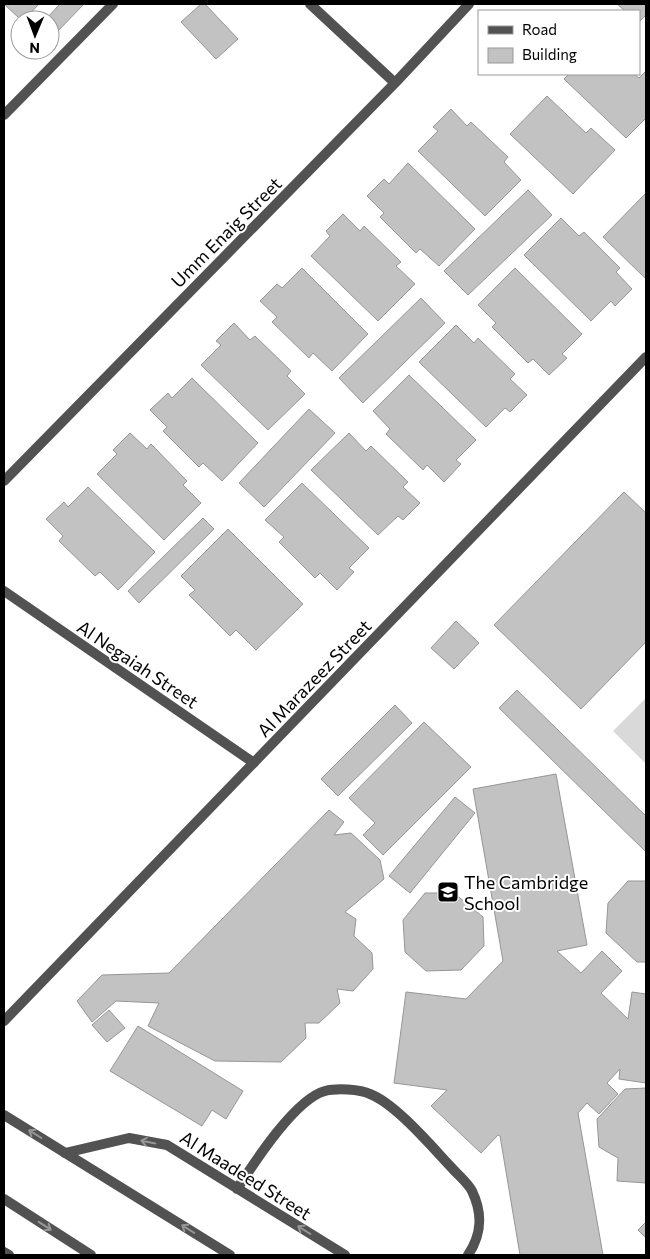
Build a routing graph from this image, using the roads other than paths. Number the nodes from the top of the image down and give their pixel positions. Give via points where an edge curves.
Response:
1 (113, 4) edge
2 (310, 4) edge
3 (469, 4) edge
4 (395, 83) junction
5 (4, 115) edge
6 (646, 357) edge
7 (4, 481) edge
8 (4, 591) edge
9 (254, 763) junction
10 (4, 1021) edge
11 (4, 1114) edge
12 (65, 1153) junction
13 (237, 1189) junction
14 (4, 1199) edge
15 (4, 1252) edge
16 (9, 1255) edge
17 (90, 1255) edge
18 (230, 1255) edge
19 (345, 1255) edge
20 (468, 1255) edge

1 - 5 street
2 - 4 street
3 - 4 street, Umm Enaig Street
4 - 7 street, Umm Enaig Street
6 - 9 street, Al Marazeez Street
8 - 9 street, Al Negaiah Street
9 - 10 street, Al Marazeez Street
12 -> 11 street
13 -> 12 street, Al Maadeed Street via 167,1145 129,1138
18 -> 12 street
19 -> 13 street, Al Maadeed Street
13 - 20 street via 270,1140 307,1100 325,1091 370,1093 391,1106 471,1190 479,1211 480,1228
14 -> 17 street
15 - 16 street

